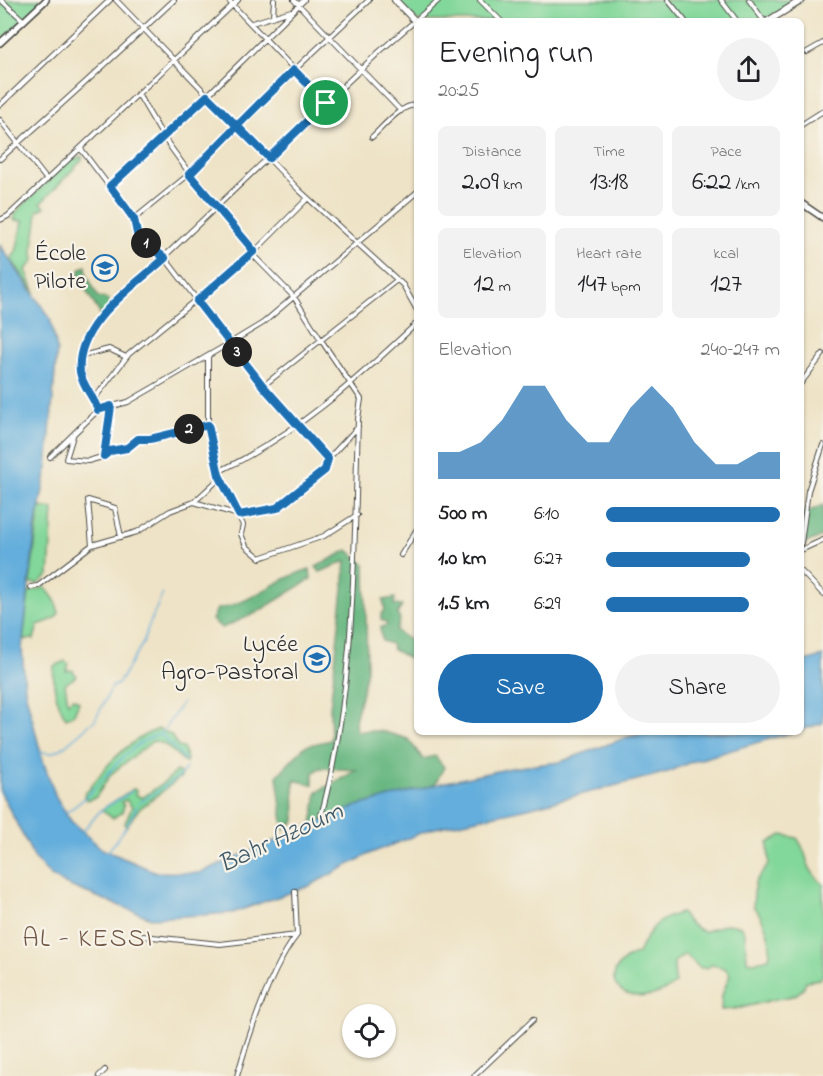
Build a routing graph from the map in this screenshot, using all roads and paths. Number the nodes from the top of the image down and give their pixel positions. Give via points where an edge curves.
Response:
1 (2, 0) edge
2 (46, 0) edge
3 (110, 0) edge
4 (116, 0) edge
5 (174, 0) edge
6 (228, 0) edge
7 (238, 0) edge
8 (274, 0) edge
9 (294, 0) edge
10 (304, 0) edge
11 (369, 0) edge
12 (394, 0) edge
13 (439, 0) edge
14 (480, 0) edge
15 (668, 0) edge
16 (721, 0) edge
17 (749, 0) edge
18 (785, 0) edge
19 (802, 0) edge
20 (299, 4) junction
21 (233, 5) junction
22 (790, 7) junction
23 (293, 10) junction
24 (273, 16) junction
25 (420, 18) edge
26 (498, 18) edge
27 (682, 18) edge
28 (735, 18) edge
29 (762, 18) edge
30 (773, 18) edge
31 (414, 20) edge
32 (24, 21) junction
33 (252, 23) junction
34 (414, 24) edge
35 (143, 29) junction
36 (329, 36) junction
37 (266, 37) junction
38 (0, 43) edge
39 (823, 43) edge
40 (807, 52) dead end
41 (173, 61) junction
42 (294, 70) junction
43 (361, 70) junction
44 (138, 94) junction
45 (207, 96) junction
46 (326, 103) junction
47 (0, 105) edge
48 (414, 105) edge
49 (401, 111) junction
50 (823, 111) edge
51 (0, 120) edge
52 (804, 123) edge
53 (237, 126) junction
54 (372, 137) dead end
55 (164, 138) junction
56 (18, 144) junction
57 (81, 149) junction
58 (269, 158) junction
59 (0, 159) edge
60 (189, 174) junction
61 (47, 180) junction
62 (110, 186) junction
63 (414, 194) edge
64 (308, 198) junction
65 (804, 205) edge
66 (219, 206) junction
67 (807, 207) junction
68 (804, 210) edge
69 (134, 219) junction
70 (823, 219) edge
71 (0, 220) edge
72 (356, 242) junction
73 (253, 252) junction
74 (165, 258) junction
75 (398, 280) junction
76 (294, 297) junction
77 (197, 301) junction
78 (414, 304) edge
79 (414, 326) edge
80 (321, 340) junction
81 (230, 343) junction
82 (208, 355) junction
83 (82, 356) junction
84 (126, 357) junction
85 (822, 357) edge
86 (804, 379) edge
87 (351, 384) junction
88 (263, 386) junction
89 (94, 399) junction
90 (111, 406) junction
91 (98, 410) junction
92 (208, 425) junction
93 (297, 425) junction
94 (358, 427) junction
95 (73, 436) junction
96 (823, 445) edge
97 (104, 456) junction
98 (50, 457) dead end
99 (328, 459) junction
100 (220, 471) junction
101 (220, 478) junction
102 (194, 502) junction
103 (239, 515) junction
104 (357, 515) junction
105 (804, 521) edge
106 (414, 534) edge
107 (121, 537) junction
108 (823, 540) edge
109 (92, 545) junction
110 (804, 549) edge
111 (401, 555) dead end
112 (804, 574) edge
113 (31, 587) dead end
114 (823, 594) edge
115 (321, 816) dead end
116 (295, 891) dead end
117 (297, 935) junction
118 (143, 936) dead end
119 (534, 1019) dead end
120 (105, 1070) dead end
121 (99, 1076) edge
122 (237, 1076) edge
123 (474, 1076) edge

1 - 32 street
2 - 32 street
3 - 47 street
4 - 35 street
5 - 35 street
6 - 21 street
7 - 21 street
8 - 24 street
9 - 20 street
10 - 20 street
11 - 36 street
12 - 31 main road
13 - 25 street
14 - 26 street
15 - 27 street
16 - 28 street
17 - 29 street
18 - 22 street
19 - 22 main road
20 - 23 street
20 - 36 street
21 - 33 street
21 - 41 street
22 - 30 main road
23 - 24 street
23 - 37 street
24 - 33 street
32 - 38 street
33 - 37 street
34 - 43 street
35 - 41 street
35 - 56 street
36 - 42 street
36 - 43 street
37 - 42 street
37 - 45 street
39 - 40 street
41 - 44 street
41 - 45 street
42 - 46 street
42 - 53 street
43 - 46 street
43 - 49 street
44 - 55 street
44 - 57 street
45 - 53 street
45 - 55 street
46 - 58 street
48 - 49 street
49 - 54 street
50 - 52 street
51 - 56 street
53 - 58 street
53 - 60 street
55 - 60 street
55 - 62 street
56 - 59 street
56 - 61 street
57 - 61 street
57 - 62 street
58 - 64 street
58 - 66 street
60 - 66 street
60 - 69 street
61 - 71 street
62 - 69 street
63 - 72 street
64 - 72 street
64 - 73 street
65 - 67 street
66 - 73 street
66 - 74 street
67 - 68 street
67 - 70 street
69 - 74 street via 138,238
72 - 75 street
72 - 76 street
73 - 76 street
73 - 77 street
74 - 77 street
74 - 83 street via 103,315 90,333
75 - 78 street
75 - 80 street
76 - 80 street
76 - 81 street via 263,323
77 - 81 street
77 - 84 street
79 - 87 street
80 - 87 street
80 - 88 street
81 - 82 street
81 - 88 street
82 - 90 street via 128,402
82 - 92 street
83 - 84 street via 109,349
83 - 89 street via 81,373
84 - 89 street
85 - 86 street
87 - 93 street
87 - 94 street via 361,396
88 - 93 street
89 - 91 street
90 - 91 street
90 - 97 street
91 - 95 street via 88,416
92 - 97 street via 138,439 127,448
92 - 100 street
93 - 99 street
93 - 100 street via 258,453
94 - 99 street
94 - 104 street
95 - 97 street via 66,459
95 - 98 street
96 - 105 street via 808,491
99 - 103 street via 325,470 277,508
100 - 101 street
101 - 102 street
101 - 103 street
102 - 103 street
102 - 107 street
103 - 104 street via 247,550 264,558 324,536
104 - 115 street via 336,752
106 - 111 street
107 - 109 street
107 - 109 street via 114,507 88,500
108 - 110 street
109 - 113 street via 38,586
112 - 114 street
116 - 117 street
117 - 118 street via 220,944
117 - 122 street via 285,952
119 - 123 street
120 - 121 street

